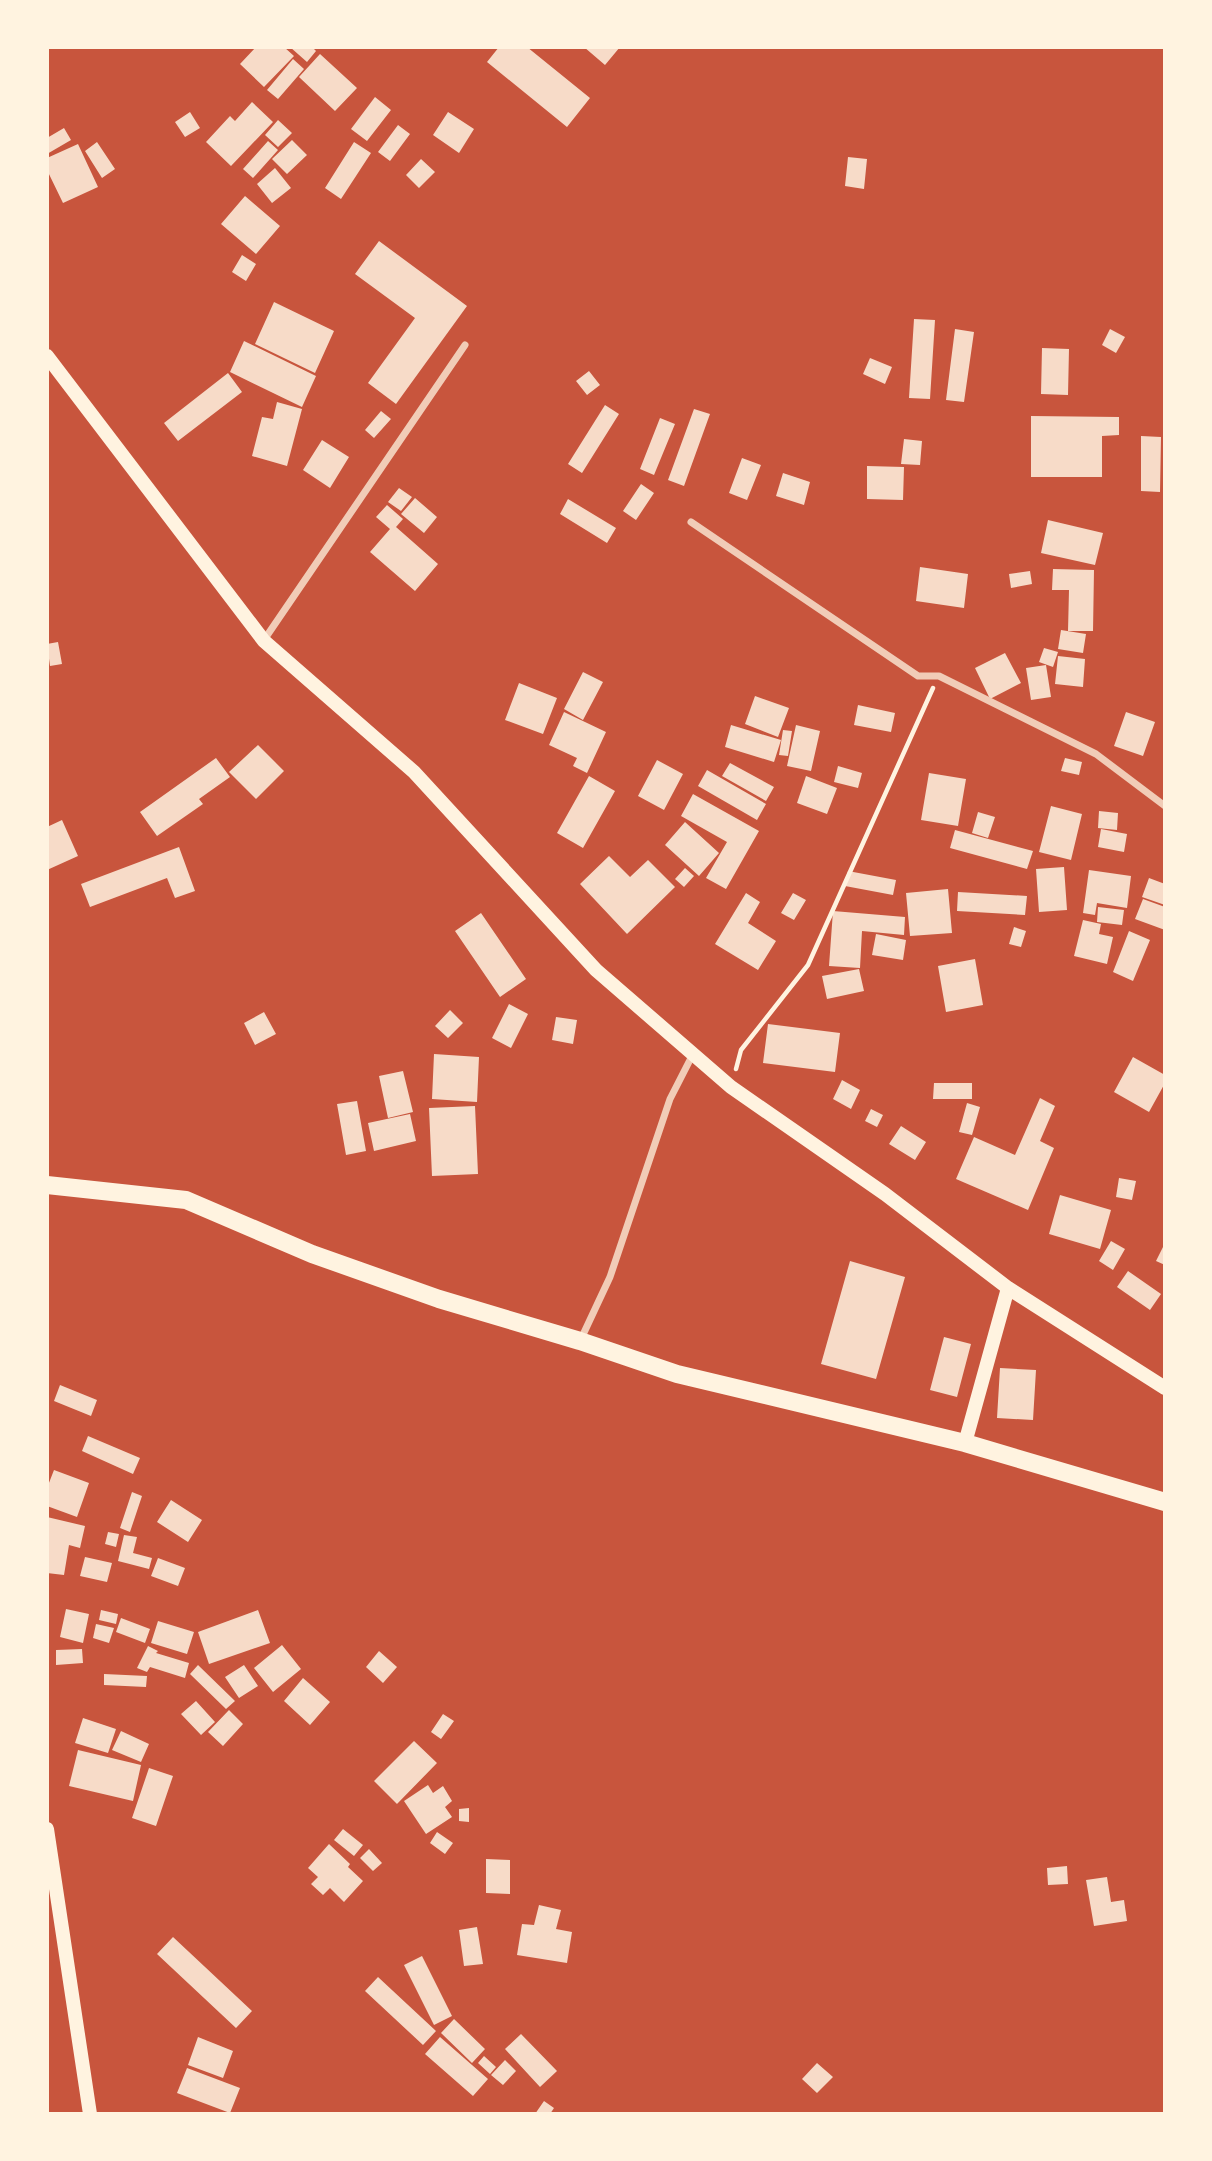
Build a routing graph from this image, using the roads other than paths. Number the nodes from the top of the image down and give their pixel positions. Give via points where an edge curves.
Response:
1 (465, 345) dead end
2 (47, 356) edge
3 (691, 522) dead end
4 (264, 640) junction
5 (1165, 806) edge
6 (693, 1054) junction
7 (47, 1185) edge
8 (1008, 1288) junction
9 (580, 1340) junction
10 (1165, 1388) edge
11 (965, 1443) junction
12 (1165, 1502) edge
13 (47, 1829) edge
14 (89, 2114) edge

1 - 4 street
2 - 4 main road
3 - 5 street via 918,676 939,676 1096,754
4 - 6 main road via 414,772 596,970
6 - 8 main road via 731,1087 885,1194
6 - 9 street via 670,1099 610,1277
7 - 9 main road via 186,1200 312,1254 426,1295
8 - 10 main road
8 - 11 main road
9 - 11 main road via 677,1374
11 - 12 main road
13 - 14 main road

